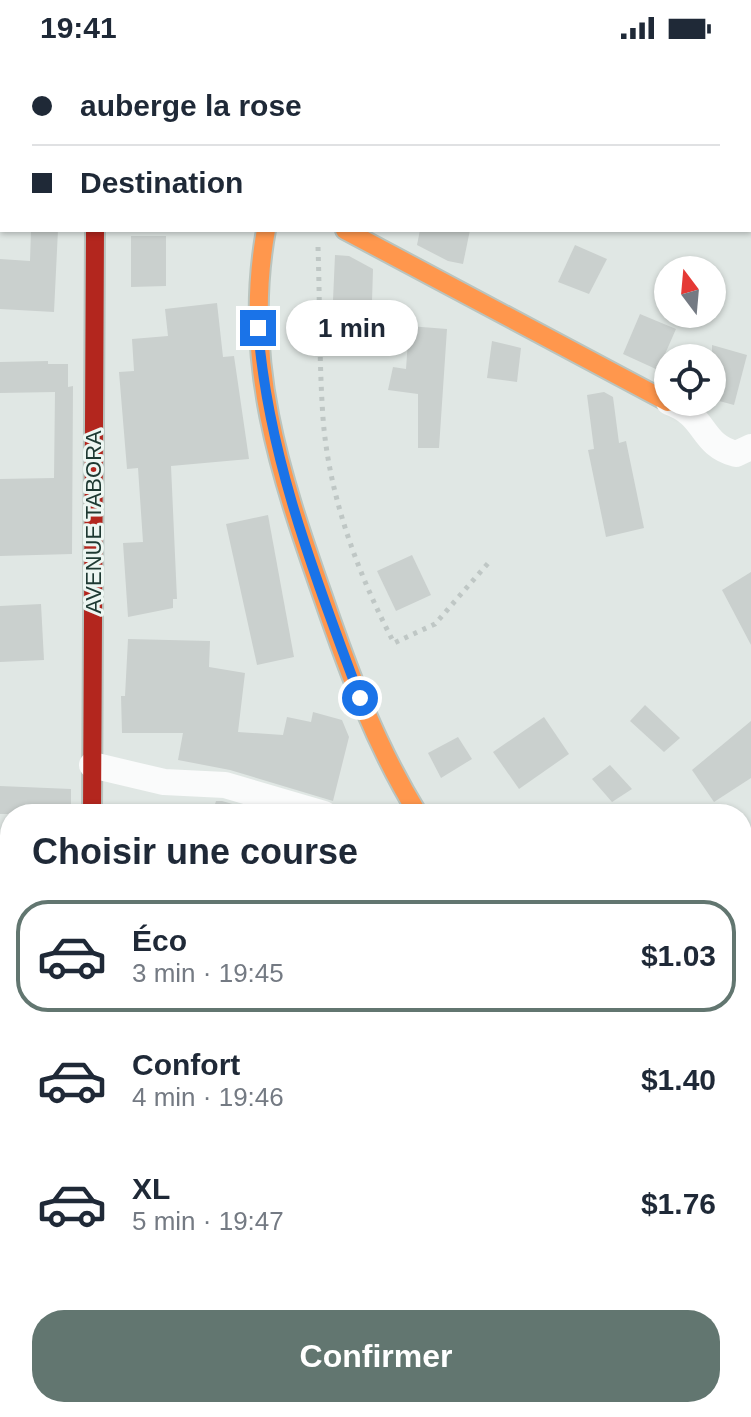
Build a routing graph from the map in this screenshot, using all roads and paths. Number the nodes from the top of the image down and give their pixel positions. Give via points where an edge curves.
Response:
1 (95, 232) edge
2 (266, 232) edge
3 (349, 232) edge
4 (317, 246) dead end
5 (654, 394) edge
6 (694, 416) edge
7 (751, 447) edge
8 (490, 561) dead end
9 (92, 765) junction
10 (92, 804) edge
11 (290, 804) edge
12 (412, 804) edge

1 - 9 main road, AVENUE TABORA
2 - 12 main road via 257,306 272,437 369,724
3 - 5 main road
4 - 8 path via 323,420 341,516 371,600 394,643 435,624
6 - 7 street via 719,449 736,454
9 - 10 main road, AVENUE TABORA
9 - 11 street via 164,782 225,785

